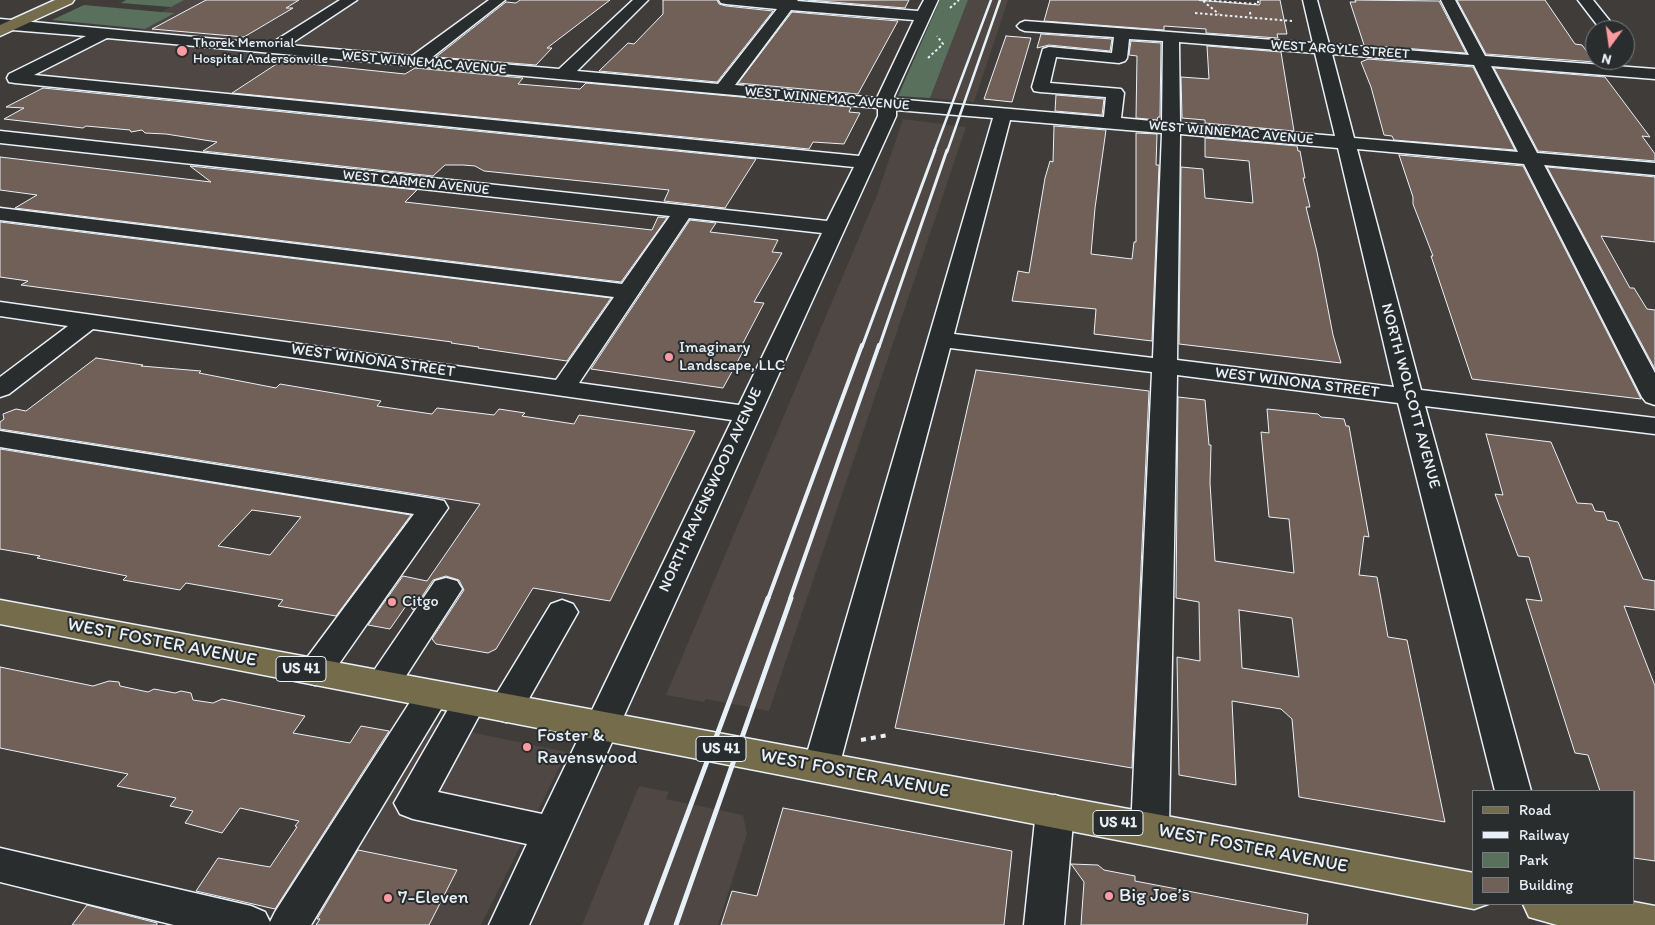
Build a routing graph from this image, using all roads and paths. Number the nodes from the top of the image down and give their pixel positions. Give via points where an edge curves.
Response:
1 (40, 0) edge
2 (68, 0) edge
3 (350, 0) edge
4 (498, 0) edge
5 (642, 0) edge
6 (726, 0) edge
7 (931, 0) edge
8 (1199, 0) edge
9 (1202, 0) edge
10 (1258, 0) edge
11 (1310, 0) edge
12 (1448, 0) edge
13 (1585, 0) edge
14 (789, 2) edge
15 (1250, 12) dead end
16 (1195, 13) dead end
17 (1205, 14) junction
18 (1220, 15) junction
19 (923, 16) junction
20 (1251, 18) junction
21 (1259, 18) junction
22 (1601, 20) edge
23 (1205, 21) dead end
24 (1292, 21) dead end
25 (1259, 24) dead end
26 (3, 25) edge
27 (1025, 26) dead end
28 (1122, 33) junction
29 (103, 34) junction
30 (1171, 37) junction
31 (1322, 48) junction
32 (272, 49) junction
33 (1480, 60) junction
34 (416, 62) junction
35 (1635, 62) edge
36 (1649, 74) edge
37 (563, 75) junction
38 (8, 82) edge
39 (1655, 89) edge
40 (724, 90) junction
41 (887, 104) junction
42 (1003, 114) junction
43 (1112, 123) junction
44 (1171, 128) junction
45 (0, 137) edge
46 (1345, 142) junction
47 (1531, 158) junction
48 (865, 162) junction
49 (1655, 169) edge
50 (684, 212) junction
51 (0, 214) edge
52 (833, 228) junction
53 (629, 292) junction
54 (0, 309) edge
55 (89, 322) junction
56 (939, 339) junction
57 (1165, 367) junction
58 (563, 388) junction
59 (0, 389) edge
60 (1410, 397) junction
61 (1655, 397) edge
62 (746, 414) junction
63 (1655, 426) edge
64 (0, 439) edge
65 (446, 589) dead end
66 (0, 612) edge
67 (562, 612) dead end
68 (315, 672) junction
69 (384, 684) junction
70 (434, 694) junction
71 (470, 701) junction
72 (506, 708) junction
73 (602, 726) junction
74 (888, 735) dead end
75 (861, 740) dead end
76 (821, 767) junction
77 (1513, 790) edge
78 (1055, 811) junction
79 (1150, 829) junction
80 (552, 833) junction
81 (0, 865) edge
82 (1472, 891) edge
83 (1543, 905) edge
84 (1548, 905) edge
85 (251, 925) edge
86 (290, 925) edge
87 (509, 925) edge
88 (1044, 925) edge
89 (1548, 925) edge
90 (1655, 925) edge

1 - 26 main road
2 - 26 main road
3 - 32 street
4 - 34 street
5 - 37 street
6 - 14 street
7 - 19 street, NORTH RAVENSWOOD AVENUE
8 - 9 path
9 - 10 path via 1258,4
9 - 18 path
11 - 31 street, NORTH WOLCOTT AVENUE
12 - 33 street
13 - 22 street
14 - 19 street
14 - 40 street
15 - 20 path
16 - 17 path
17 - 18 path
17 - 23 path
18 - 20 path
19 - 41 street, NORTH RAVENSWOOD AVENUE via 885,96
20 - 21 path
21 - 24 path
21 - 25 path
26 - 29 street, WEST WINNEMAC AVENUE
27 - 28 street, WEST ARGYLE STREET
28 - 30 street, WEST ARGYLE STREET
28 - 43 street via 1119,58 1049,52 1040,87 1115,93
29 - 32 street, WEST WINNEMAC AVENUE
29 - 38 street
30 - 31 street, WEST ARGYLE STREET
30 - 44 street
31 - 33 street, WEST ARGYLE STREET
31 - 46 street, NORTH WOLCOTT AVENUE
32 - 34 street, WEST WINNEMAC AVENUE
33 - 36 street, WEST ARGYLE STREET
33 - 47 street
34 - 37 street, WEST WINNEMAC AVENUE
35 - 36 street
36 - 39 street
37 - 40 street, WEST WINNEMAC AVENUE
38 - 48 street
40 - 41 street, WEST WINNEMAC AVENUE
41 - 42 street, WEST WINNEMAC AVENUE
41 - 48 street, NORTH RAVENSWOOD AVENUE via 887,116
42 - 43 street, WEST WINNEMAC AVENUE
42 - 56 street
43 - 44 street, WEST WINNEMAC AVENUE
44 - 46 street, WEST WINNEMAC AVENUE
44 - 57 street
45 - 50 street, WEST CARMEN AVENUE
46 - 47 street, WEST WINNEMAC AVENUE
46 - 60 street, NORTH WOLCOTT AVENUE
47 - 49 street, WEST WINNEMAC AVENUE
47 - 61 street
48 - 52 street, NORTH RAVENSWOOD AVENUE
50 - 52 street, WEST CARMEN AVENUE
50 - 53 street
51 - 53 street
52 - 62 street, NORTH RAVENSWOOD AVENUE
53 - 58 street
54 - 55 street, WEST WINONA STREET
55 - 58 street, WEST WINONA STREET
55 - 59 street
56 - 57 street, WEST WINONA STREET
56 - 76 street
57 - 60 street, WEST WINONA STREET
57 - 79 street
58 - 62 street, WEST WINONA STREET
60 - 63 street, WEST WINONA STREET
60 - 77 street, NORTH WOLCOTT AVENUE
62 - 73 street, NORTH RAVENSWOOD AVENUE
64 - 68 street via 434,508
65 - 69 street
66 - 68 main road, WEST FOSTER AVENUE / US 41
67 - 72 street
68 - 69 main road, WEST FOSTER AVENUE / US 41
69 - 70 main road, WEST FOSTER AVENUE / US 41
70 - 71 main road, WEST FOSTER AVENUE / US 41
70 - 86 street
71 - 72 main road, WEST FOSTER AVENUE / US 41
71 - 80 street via 413,803
72 - 73 main road, WEST FOSTER AVENUE / US 41
73 - 76 main road, WEST FOSTER AVENUE / US 41
73 - 80 street, NORTH RAVENSWOOD AVENUE
74 - 75 path
76 - 78 main road, WEST FOSTER AVENUE / US 41
78 - 79 main road, WEST FOSTER AVENUE / US 41
78 - 88 street
79 - 82 main road, WEST FOSTER AVENUE / US 41
80 - 87 street, NORTH RAVENSWOOD AVENUE
81 - 85 street
83 - 89 street
84 - 90 main road

